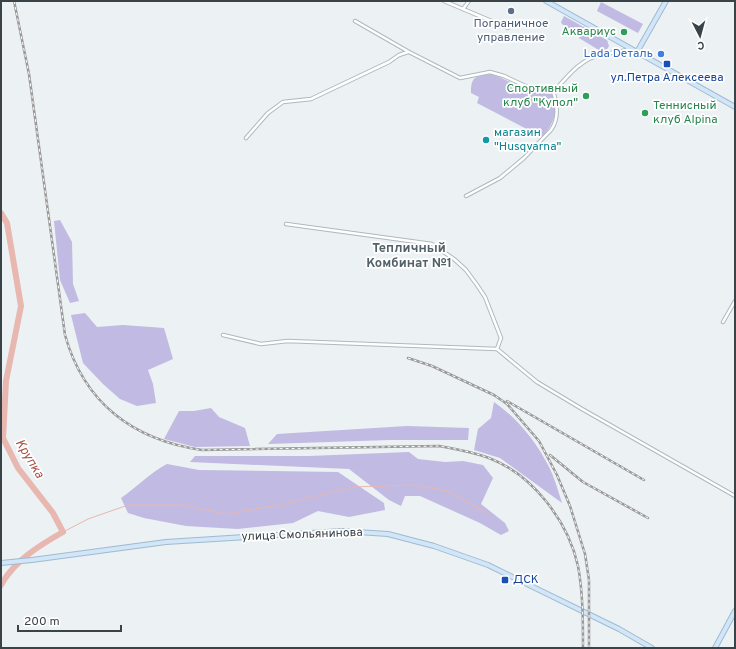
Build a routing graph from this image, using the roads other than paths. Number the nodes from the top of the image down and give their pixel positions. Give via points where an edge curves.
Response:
1 (444, 1) edge
2 (468, 1) edge
3 (546, 1) edge
4 (666, 1) edge
5 (463, 9) junction
6 (355, 21) dead end
7 (508, 28) dead end
8 (630, 48) junction
9 (408, 52) junction
10 (637, 52) junction
11 (554, 90) junction
12 (735, 108) edge
13 (246, 138) dead end
14 (466, 196) dead end
15 (286, 224) dead end
16 (735, 301) edge
17 (723, 322) dead end
18 (223, 335) dead end
19 (497, 349) junction
20 (735, 496) edge
21 (1, 563) edge
22 (735, 612) edge
23 (652, 648) edge
24 (715, 648) edge

1 - 5 street
2 - 5 street
3 - 8 street
4 - 10 street
5 - 7 street
6 - 9 street
8 - 10 street
8 - 11 street via 623,52 602,54 582,62
9 - 11 street via 460,78 490,72 536,91
9 - 13 street via 311,99 283,102 268,113
10 - 12 street
11 - 14 street via 557,112 551,130 500,178
15 - 19 street via 432,244 466,270 485,298 501,338
16 - 17 street
18 - 19 street via 261,344 288,340
19 - 20 street via 537,382
21 - 23 street, улица Смольянинова via 166,542 342,531 388,534 434,546 488,565 619,629
22 - 24 street

